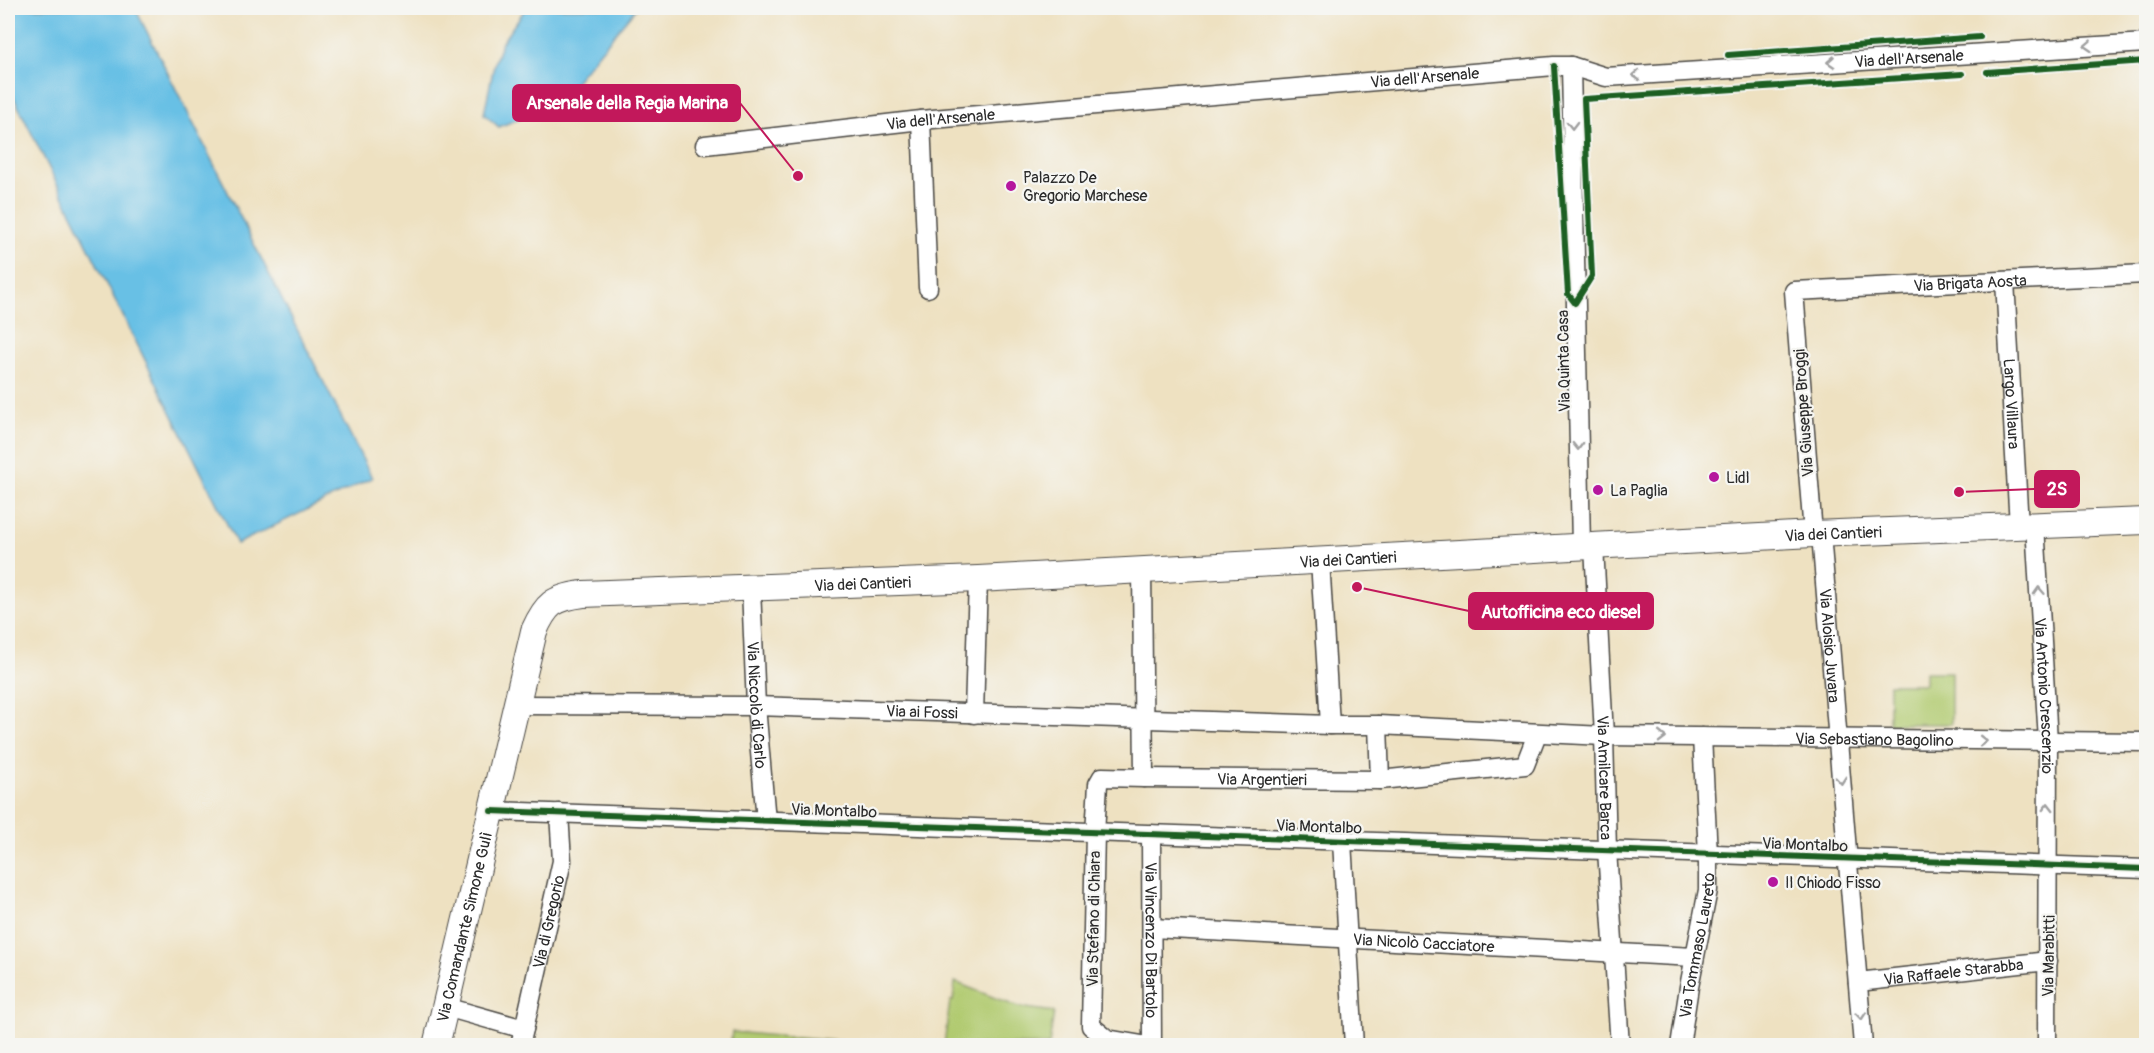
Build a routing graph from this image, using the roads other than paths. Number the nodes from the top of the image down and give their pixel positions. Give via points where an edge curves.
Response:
1 (2146, 43) edge
2 (1570, 66) junction
3 (921, 120) junction
4 (705, 145) dead end
5 (2146, 274) edge
6 (2005, 281) junction
7 (928, 288) dead end
8 (1794, 291) joint
9 (2146, 521) edge
10 (2027, 525) junction
11 (1817, 534) junction
12 (1587, 546) junction
13 (1320, 560) junction
14 (1142, 570) junction
15 (978, 579) junction
16 (751, 588) junction
17 (551, 602) joint
18 (516, 705) junction
19 (756, 706) junction
20 (974, 714) junction
21 (1144, 718) junction
22 (1378, 724) junction
23 (1330, 725) junction
24 (1537, 734) junction
25 (1604, 736) junction
26 (1702, 737) junction
27 (1838, 739) junction
28 (2048, 741) junction
29 (2146, 742) edge
30 (1102, 777) joint
31 (1144, 778) junction
32 (1380, 780) junction
33 (491, 811) junction
34 (559, 813) junction
35 (766, 821) junction
36 (1095, 832) junction
37 (1151, 834) junction
38 (1342, 841) junction
39 (1607, 850) junction
40 (1708, 854) junction
41 (1848, 858) junction
42 (2049, 866) junction
43 (2146, 869) edge
44 (1152, 928) junction
45 (1347, 938) junction
46 (1614, 953) junction
47 (1694, 957) junction
48 (2048, 961) junction
49 (1858, 982) junction
50 (446, 1007) junction
51 (522, 1037) edge
52 (436, 1046) edge
53 (1150, 1046) edge
54 (1354, 1046) edge
55 (1620, 1046) edge
56 (1680, 1046) edge
57 (1863, 1046) edge
58 (2047, 1046) edge

1 -> 2 street, Via dell'Arsenale via 1606,77
2 - 3 street, Via dell'Arsenale
2 -> 12 street, Via Quinta Casa
3 - 4 street, Via dell'Arsenale
3 - 7 street
5 - 6 street, Via Brigata Aosta
6 - 8 street, Via Brigata Aosta
6 - 10 street, Largo Villaura
8 - 11 street, Via Giuseppe Broggi
9 - 10 main road, Via dei Cantieri
10 - 11 main road, Via dei Cantieri
28 -> 10 street, Via Antonio Crescenzio
11 - 12 main road, Via dei Cantieri
11 - 27 street, Via Aloisio Juvara
12 - 13 main road, Via dei Cantieri
12 - 25 street, Via Amilcare Barca
13 - 14 main road, Via dei Cantieri
13 - 23 street
14 - 15 main road, Via dei Cantieri
14 - 21 street
15 - 16 main road, Via dei Cantieri
15 - 20 street
16 - 17 main road, Via dei Cantieri via 583,594
16 - 19 street, Via Niccolò di Carlo
17 - 18 main road, Via Comandante Simone Gulì via 534,631
18 - 19 street, Via ai Fossi
18 - 33 main road, Via Comandante Simone Gulì
19 - 20 street, Via ai Fossi
19 - 35 street, Via Niccolò di Carlo
20 - 21 street, Via ai Fossi
21 - 23 street, Via ai Fossi
21 - 31 street
22 - 23 street, Via ai Fossi
22 - 24 street, Via ai Fossi
22 - 32 street
24 - 25 street, Via Sebastiano Bagolino
24 - 32 street, Via Argentieri via 1525,765
25 -> 26 street, Via Sebastiano Bagolino
25 - 39 street, Via Amilcare Barca
26 - 27 street, Via Sebastiano Bagolino
26 - 40 street, Via Tommaso Laureto
27 -> 28 street, Via Sebastiano Bagolino
27 -> 41 street, Via Aloisio Juvara
28 - 29 street, Via Sebastiano Bagolino
42 -> 28 street, Via Antonio Crescenzio
30 - 31 street, Via Argentieri
30 - 36 street, Via Stefano di Chiara via 1098,784
31 - 32 street, Via Argentieri
33 - 34 street, Via Montalbo
33 - 50 main road, Via Comandante Simone Gulì
34 - 35 street, Via Montalbo
34 - 51 street, Via di Gregorio via 562,861
35 - 36 street, Via Montalbo
36 - 37 street, Via Montalbo
36 - 53 street, Via Stefano di Chiara via 1091,1026 1107,1039
37 - 38 street, Via Montalbo
37 - 44 street, Via Vincenzo Di Bartolo
38 - 39 street, Via Montalbo
38 - 45 street
39 - 40 street, Via Montalbo
39 - 46 street, Via Amilcare Barca
40 - 41 street, Via Montalbo
40 - 47 street, Via Tommaso Laureto via 1707,890
41 - 42 street, Via Montalbo
41 - 49 street, Via Aloisio Juvara
42 - 43 street, Via Montalbo
42 - 48 street, Via Marabitti
44 - 45 street, Via Nicolò Cacciatore
44 - 53 street, Via Vincenzo Di Bartolo
45 - 46 street, Via Nicolò Cacciatore
45 - 54 street
46 - 47 street, Via Nicolò Cacciatore
46 - 55 street, Via Amilcare Barca
47 - 56 street, Via Tommaso Laureto
48 - 49 street, Via Raffaele Starabba
48 - 58 street, Via Marabitti
49 -> 57 street, Via Aloisio Juvara
50 - 51 street, Via di Gregorio
50 - 52 main road, Via Comandante Simone Gulì

